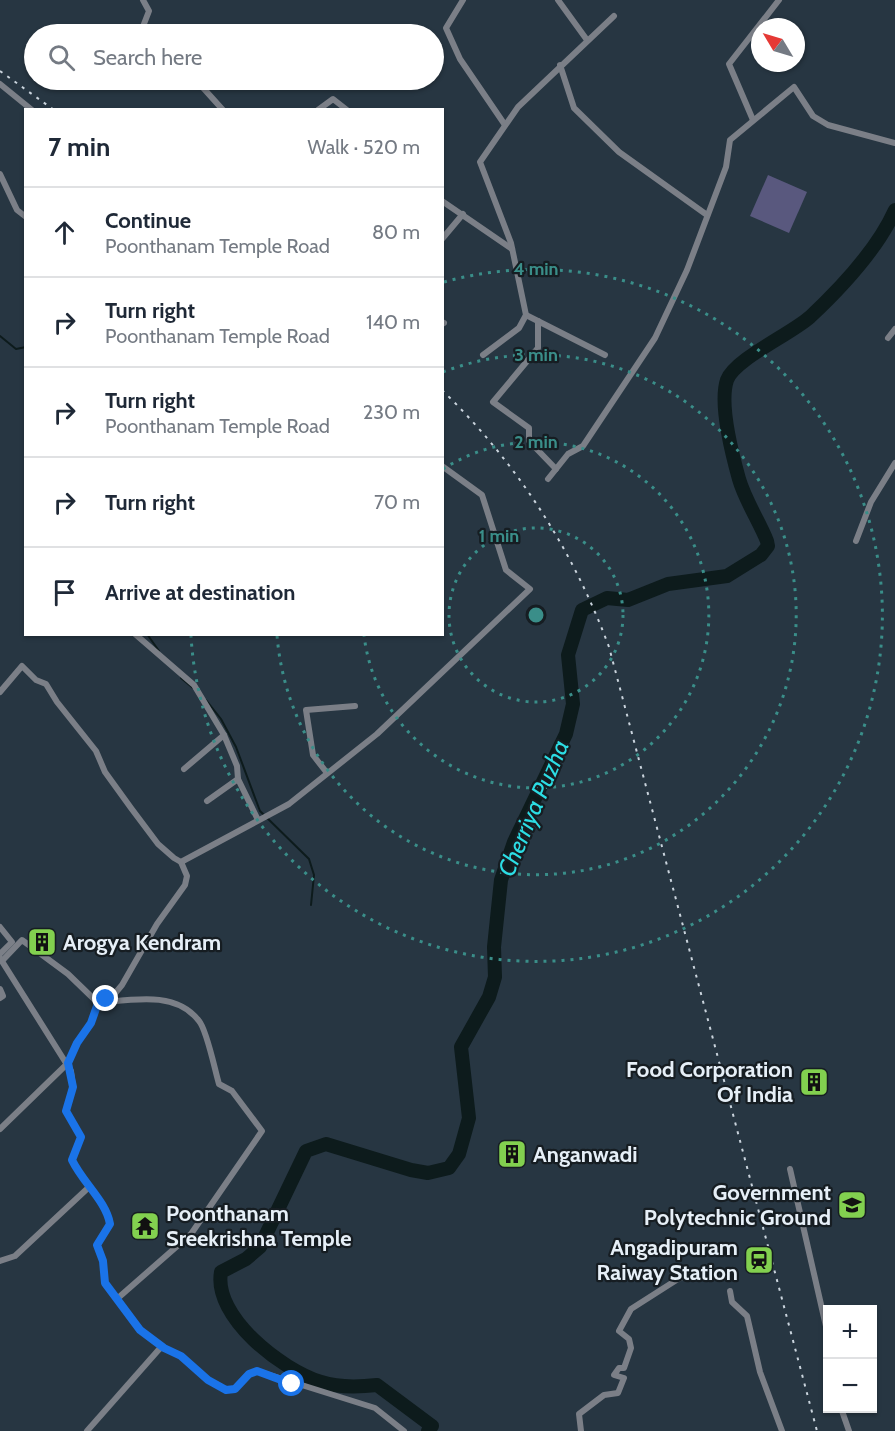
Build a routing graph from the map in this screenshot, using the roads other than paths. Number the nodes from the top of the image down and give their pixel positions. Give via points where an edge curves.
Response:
1 (143, 0) edge
2 (463, 0) edge
3 (558, 0) edge
4 (779, 0) edge
5 (614, 16) dead end
6 (143, 24) edge
7 (587, 40) junction
8 (560, 65) junction
9 (2, 85) edge
10 (205, 90) edge
11 (0, 93) edge
12 (30, 108) edge
13 (221, 108) edge
14 (321, 108) edge
15 (344, 108) edge
16 (753, 120) junction
17 (505, 125) junction
18 (895, 143) edge
19 (0, 174) edge
20 (444, 202) edge
21 (464, 214) junction
22 (707, 215) junction
23 (24, 216) edge
24 (444, 237) edge
25 (512, 249) junction
26 (526, 315) junction
27 (538, 321) junction
28 (895, 329) edge
29 (888, 338) dead end
30 (483, 355) dead end
31 (605, 355) dead end
32 (895, 463) edge
33 (444, 467) edge
34 (556, 469) junction
35 (548, 478) dead end
36 (856, 541) dead end
37 (137, 636) edge
38 (0, 692) edge
39 (355, 706) dead end
40 (224, 735) junction
41 (184, 769) dead end
42 (327, 773) junction
43 (238, 779) junction
44 (207, 801) dead end
45 (258, 820) junction
46 (181, 862) junction
47 (0, 927) edge
48 (1, 958) edge
49 (0, 989) edge
50 (0, 998) edge
51 (98, 1003) junction
52 (68, 1063) junction
53 (0, 1129) edge
54 (790, 1169) dead end
55 (88, 1188) junction
56 (0, 1261) edge
57 (694, 1272) dead end
58 (730, 1291) dead end
59 (118, 1298) junction
60 (823, 1313) edge
61 (162, 1346) junction
62 (843, 1413) edge
63 (87, 1431) edge
64 (404, 1431) edge
65 (581, 1431) edge
66 (782, 1431) edge
67 (849, 1431) edge

1 - 6 street via 149,11
2 - 17 street via 446,28 460,59
3 - 7 street
4 - 16 street via 729,64
5 - 7 street
7 - 8 street
8 - 17 street via 518,106
8 - 22 street via 574,108 619,152
9 - 11 street
9 - 12 street
10 - 13 street
14 - 15 street via 333,99
16 - 18 street via 794,87 813,116 828,125
16 - 22 street via 730,140 726,166
17 - 25 street via 480,162
19 - 23 street via 17,210
20 - 21 street
21 - 24 street
21 - 25 street
22 - 34 street via 655,338 583,446 568,454
25 - 26 street
26 - 27 street
26 - 30 street via 519,328
27 - 31 street
27 - 34 street via 537,348 493,402 529,428 529,441
28 - 29 street
32 - 36 street via 871,502
33 - 42 street via 482,495 506,570 530,589 377,734
34 - 35 street
37 - 40 street via 194,685
38 - 46 street via 22,666 46,684 158,844
39 - 42 street via 306,710 313,755
40 - 41 street
40 - 43 street
42 - 45 street via 289,804
43 - 44 street
43 - 45 street
45 - 46 street
46 - 51 street via 187,876 185,885 122,985
47 - 48 street via 12,942
48 - 51 street via 22,940 68,974
48 - 52 street
49 - 50 street
51 - 52 street
51 - 59 street via 174,1001 200,1022 219,1084 232,1091 262,1131 191,1234
52 - 53 street
52 - 55 street via 73,1087 66,1111 81,1137 72,1160
54 - 60 street
55 - 56 street via 15,1256
55 - 59 street via 109,1217 110,1224 97,1245 105,1283
57 - 65 street via 631,1309 619,1331 629,1339 631,1348 624,1368 614,1375 624,1378 618,1393 604,1395 579,1413
58 - 66 street via 732,1302 747,1316 760,1372
59 - 61 street via 140,1330
61 - 63 street
61 - 64 street via 226,1390 235,1389 257,1371 375,1408
62 - 67 street

